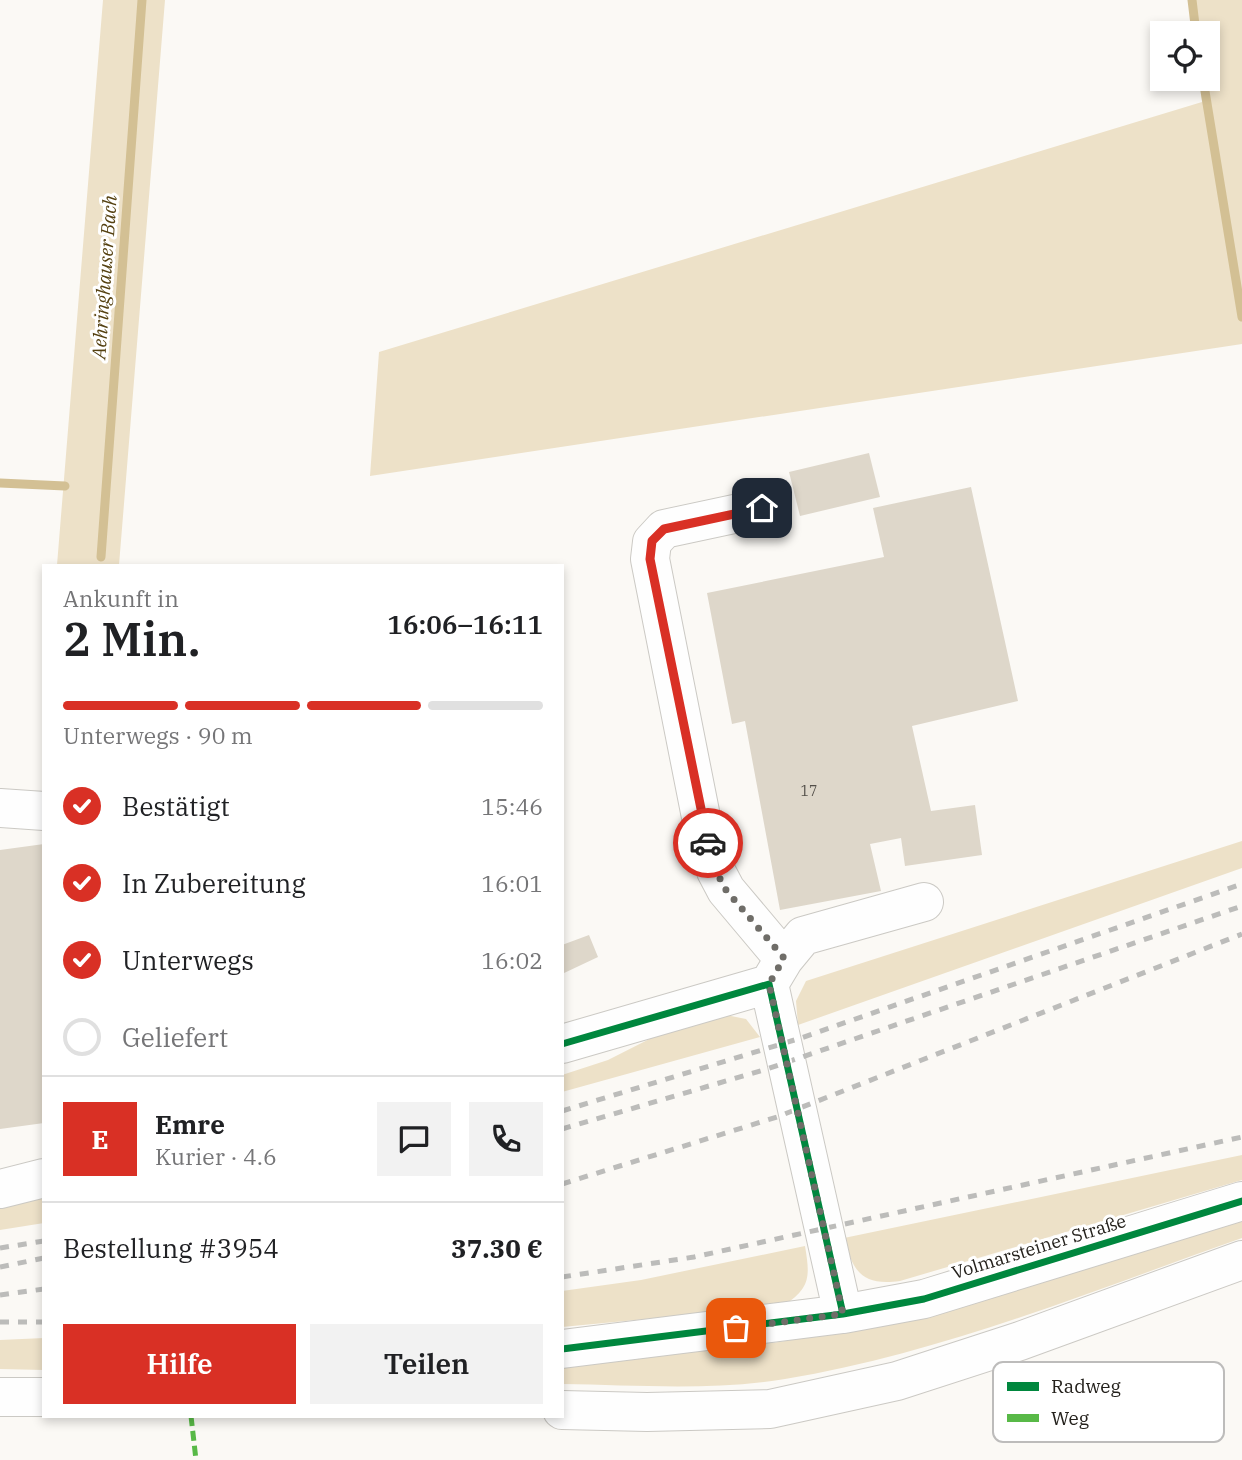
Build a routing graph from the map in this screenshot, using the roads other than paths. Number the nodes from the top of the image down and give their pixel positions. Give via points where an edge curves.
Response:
1 (762, 508) dead end
2 (0, 808) edge
3 (42, 811) edge
4 (925, 902) dead end
5 (776, 971) junction
6 (564, 1043) edge
7 (42, 1178) edge
8 (0, 1189) edge
9 (1242, 1201) edge
10 (1242, 1261) edge
11 (843, 1314) junction
12 (564, 1349) edge
13 (0, 1397) edge
14 (42, 1397) edge
15 (564, 1410) edge

1 - 5 street via 664,529 652,541 650,559 702,822 716,871
2 - 3 street
4 - 5 street via 803,936
5 - 6 street
5 - 11 street
7 - 8 street
9 - 11 street, Volmarsteiner Straße via 924,1299
10 - 15 street via 909,1377 770,1409
11 - 12 street, Volmarsteiner Straße
13 - 14 street

